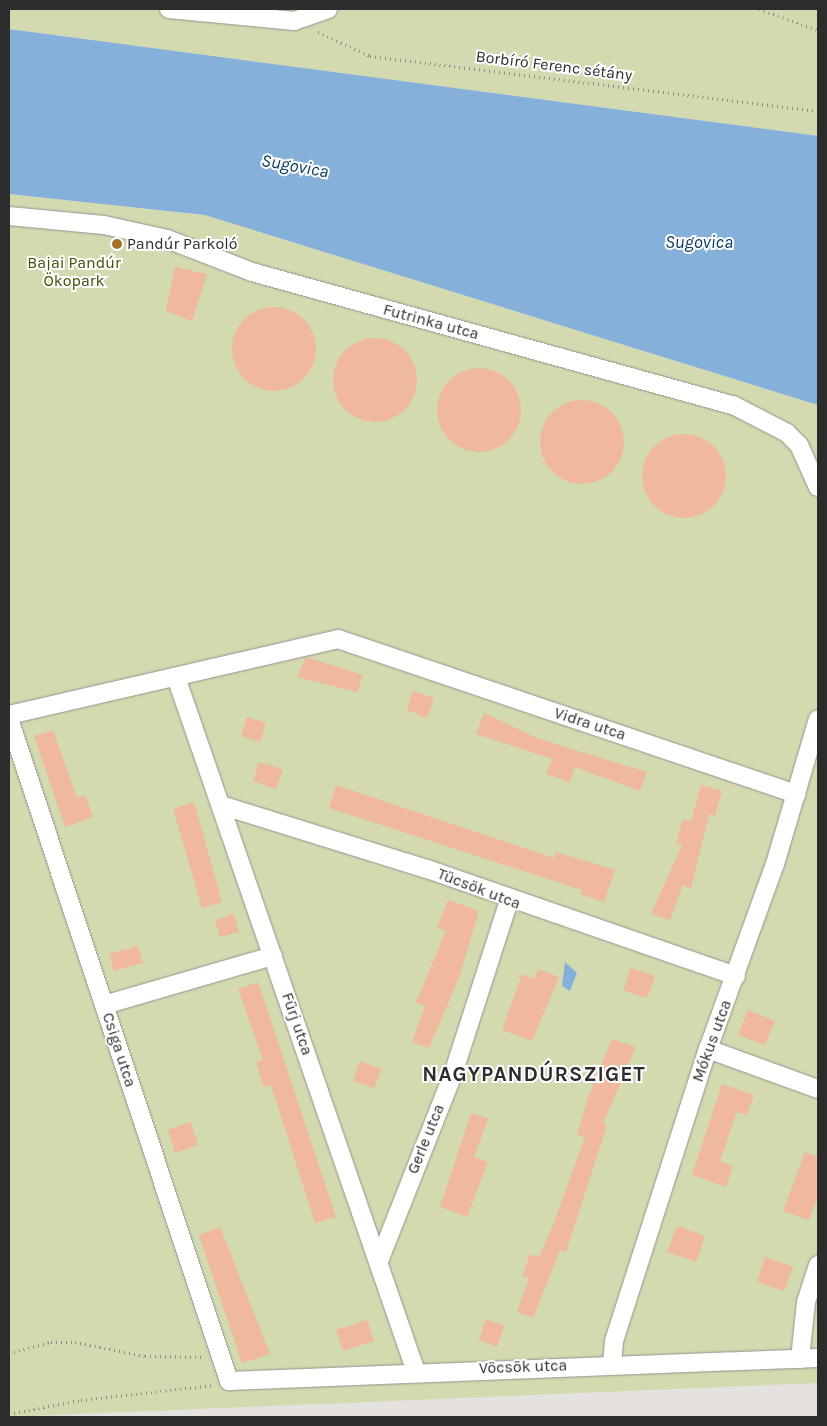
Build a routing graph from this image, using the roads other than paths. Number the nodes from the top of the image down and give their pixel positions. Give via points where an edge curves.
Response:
1 (169, 9) edge
2 (328, 9) edge
3 (9, 216) edge
4 (818, 487) edge
5 (176, 676) junction
6 (9, 715) edge
7 (9, 719) edge
8 (818, 720) edge
9 (797, 794) junction
10 (221, 805) junction
11 (509, 901) junction
12 (273, 956) junction
13 (736, 976) junction
14 (104, 1005) junction
15 (708, 1049) junction
16 (818, 1089) edge
17 (378, 1262) junction
18 (818, 1265) edge
19 (818, 1358) edge
20 (800, 1359) junction
21 (612, 1364) junction
22 (416, 1372) junction
23 (229, 1381) joint

1 - 2 street via 294,21
3 - 4 street, Futrinka utca via 104,225 167,239 252,272 733,405 787,433 799,445
5 - 6 street, Vidra utca
5 - 9 street, Vidra utca via 338,639
5 - 10 street, Fürj utca
7 - 14 street, Csiga utca
8 - 9 street, Mókus utca
9 - 13 street, Mókus utca
10 - 11 street, Tücsök utca via 427,869
10 - 12 street, Fürj utca
11 - 13 street, Tücsök utca
11 - 17 street, Gerle utca via 453,1074
12 - 14 street
12 - 17 street, Fürj utca
13 - 15 street, Mókus utca
14 - 23 street, Csiga utca
15 - 16 street
15 - 21 street, Mókus utca via 614,1341
17 - 22 street, Fürj utca
18 - 20 street via 806,1302
19 - 20 street, Vöcsök utca
20 - 21 street, Vöcsök utca
21 - 22 street, Vöcsök utca
22 - 23 street, Vöcsök utca

